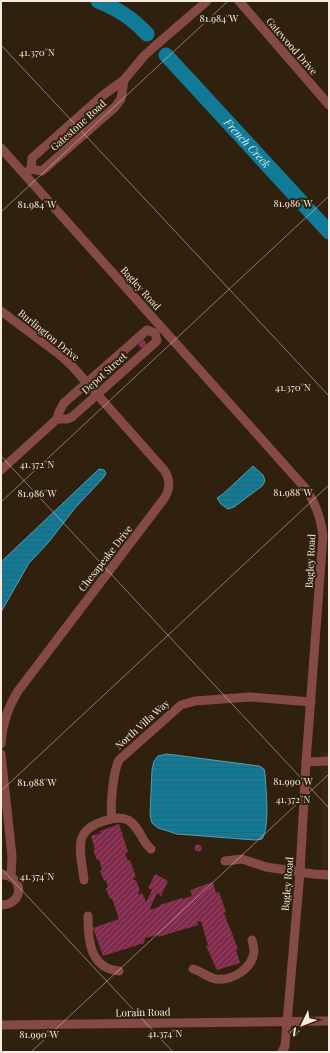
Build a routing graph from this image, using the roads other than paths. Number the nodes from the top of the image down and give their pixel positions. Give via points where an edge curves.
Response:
1 (207, 1) edge
2 (239, 1) edge
3 (124, 80) junction
4 (329, 105) edge
5 (1, 148) edge
6 (28, 172) junction
7 (1, 311) edge
8 (158, 330) junction
9 (87, 383) junction
10 (97, 395) junction
11 (58, 419) junction
12 (1, 470) edge
13 (326, 536) edge
14 (1, 700) edge
15 (311, 702) junction
16 (10, 704) junction
17 (1, 744) edge
18 (1, 754) edge
19 (329, 761) edge
20 (306, 762) junction
21 (112, 818) junction
22 (151, 849) dead end
23 (225, 861) dead end
24 (300, 872) junction
25 (1, 875) edge
26 (329, 875) edge
27 (12, 877) junction
28 (84, 880) dead end
29 (1, 905) edge
30 (88, 916) dead end
31 (252, 940) dead end
32 (193, 969) dead end
33 (119, 970) dead end
34 (329, 1021) edge
35 (286, 1022) junction
36 (1, 1025) edge
37 (282, 1052) edge

1 - 3 street, Gatestone Road via 150,51
2 - 4 street, Gatewood Drive
3 - 6 street, Gatestone Road via 102,96 32,158
3 - 6 street, Gatestone Road via 121,99 108,114 42,171
5 - 6 street, Bagley Road
6 - 8 street, Bagley Road
7 - 9 street, Burlington Drive via 66,360
8 - 9 street, Depot Street via 147,330
8 - 10 street, Depot Street via 156,341
8 - 13 street, Bagley Road via 306,489 317,508
9 - 10 street, Burlington Drive
9 - 11 street, Depot Street via 64,403 58,412
10 - 11 street, Depot Street via 72,417
10 - 16 street, Chesapeake Drive via 164,470 168,480 168,491 25,680
11 - 12 street, Depot Street
13 - 15 street, Bagley Road
14 - 16 street
15 - 20 street, Bagley Road
15 - 21 street, North Villa Way via 259,697 181,704 119,760 115,768
16 - 17 street, Chesapeake Drive
18 - 27 street
19 - 20 street
20 - 24 street, Bagley Road
21 - 22 street via 121,818 133,824 144,843
21 - 28 street via 93,825 82,835 80,850
23 - 24 street via 242,859 266,867
24 - 26 street
24 - 35 street, Bagley Road
25 - 27 street
27 - 29 street via 18,885 18,895 12,903
30 - 33 street via 88,936 93,954 102,965
31 - 32 street via 254,952 251,962 237,974 217,979
34 - 35 street, Lorain Road
35 - 36 street, Lorain Road
35 - 37 street via 285,1046

